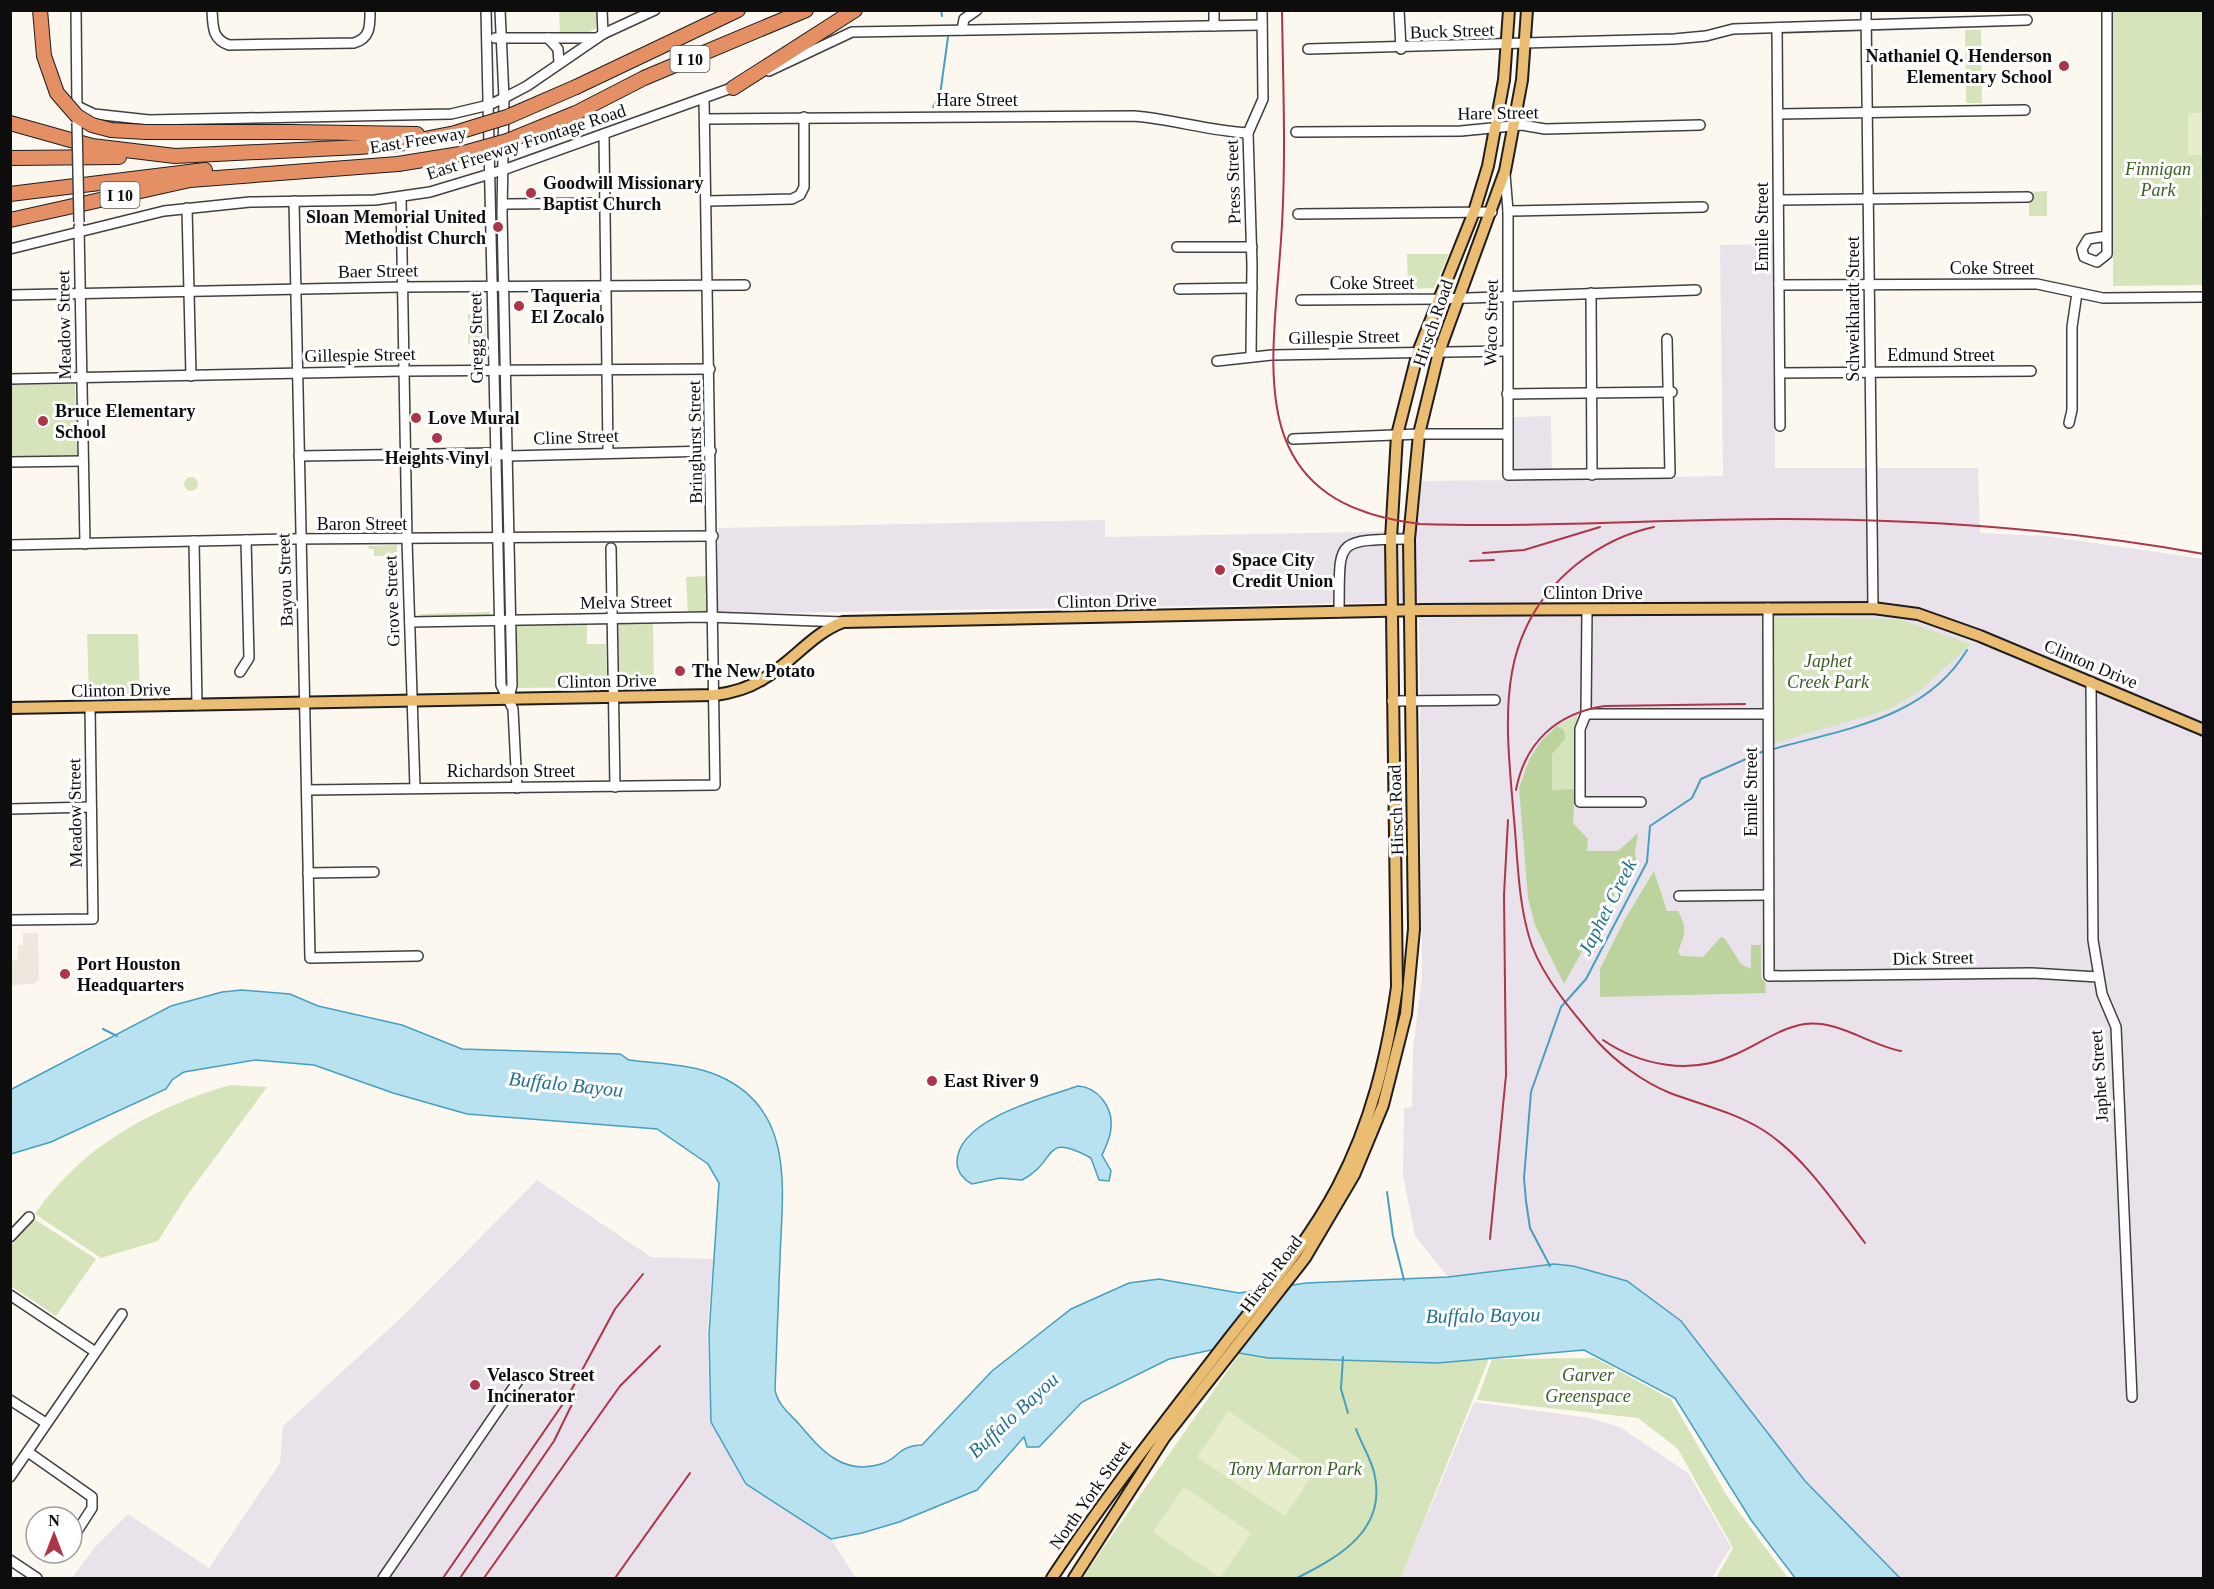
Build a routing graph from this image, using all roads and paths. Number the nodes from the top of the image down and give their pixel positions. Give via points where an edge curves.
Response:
1 (40, 10) edge
2 (76, 10) edge
3 (212, 10) edge
4 (370, 10) edge
5 (486, 10) edge
6 (500, 10) edge
7 (602, 10) edge
8 (655, 10) edge
9 (738, 10) edge
10 (806, 10) edge
11 (855, 10) edge
12 (977, 10) edge
13 (1214, 10) edge
14 (1262, 10) edge
15 (1399, 10) edge
16 (1509, 10) edge
17 (1527, 10) edge
18 (1866, 10) edge
19 (2107, 10) edge
20 (2027, 20) dead end
21 (1262, 25) junction
22 (1867, 25) junction
23 (1214, 26) junction
24 (1777, 28) junction
25 (962, 30) junction
26 (599, 36) junction
27 (486, 38) junction
28 (501, 38) junction
29 (548, 38) junction
30 (1526, 41) junction
31 (1508, 45) junction
32 (1308, 49) dead end
33 (1401, 49) junction
34 (559, 62) junction
35 (733, 88) junction
36 (504, 98) junction
37 (704, 99) junction
38 (489, 105) junction
39 (77, 106) junction
40 (2025, 110) dead end
41 (1867, 112) junction
42 (1778, 114) junction
43 (804, 117) junction
44 (705, 118) junction
45 (10, 123) edge
46 (1700, 125) dead end
47 (1515, 126) junction
48 (1497, 128) junction
49 (1296, 132) dead end
50 (1248, 133) junction
51 (604, 134) junction
52 (399, 139) junction
53 (175, 156) junction
54 (10, 158) edge
55 (308, 170) junction
56 (503, 170) junction
57 (1505, 171) junction
58 (489, 174) junction
59 (232, 176) junction
60 (10, 194) edge
61 (401, 197) junction
62 (2028, 197) dead end
63 (1870, 199) junction
64 (1779, 200) junction
65 (294, 201) junction
66 (707, 201) junction
67 (606, 203) junction
68 (503, 204) junction
69 (1703, 207) dead end
70 (187, 208) junction
71 (1508, 211) junction
72 (1474, 212) junction
73 (1492, 212) junction
74 (1298, 214) dead end
75 (10, 220) edge
76 (10, 229) edge
77 (79, 232) junction
78 (2107, 236) dead end
79 (1177, 247) dead end
80 (1252, 247) junction
81 (10, 249) edge
82 (708, 285) junction
83 (745, 285) dead end
84 (1779, 285) junction
85 (1870, 285) junction
86 (492, 286) junction
87 (608, 286) junction
88 (402, 287) junction
89 (504, 288) junction
90 (1252, 288) junction
91 (295, 289) junction
92 (1179, 289) dead end
93 (1696, 290) dead end
94 (188, 291) junction
95 (1591, 293) junction
96 (2077, 293) junction
97 (79, 294) junction
98 (10, 295) edge
99 (1508, 295) junction
100 (2204, 297) edge
101 (1458, 298) junction
102 (1439, 299) junction
103 (1301, 300) dead end
104 (1667, 339) dead end
105 (1507, 351) junction
106 (1418, 352) junction
107 (1439, 352) junction
108 (1251, 356) junction
109 (1217, 361) dead end
110 (710, 369) junction
111 (493, 370) junction
112 (606, 370) junction
113 (404, 371) junction
114 (2031, 371) dead end
115 (505, 372) junction
116 (1870, 372) junction
117 (296, 373) junction
118 (1780, 373) junction
119 (190, 376) junction
120 (82, 378) junction
121 (10, 379) edge
122 (1671, 392) junction
123 (1592, 393) junction
124 (1507, 394) junction
125 (2069, 423) dead end
126 (1780, 426) dead end
127 (1419, 434) junction
128 (1507, 434) junction
129 (1398, 435) junction
130 (1293, 439) dead end
131 (711, 451) junction
132 (608, 452) junction
133 (495, 453) junction
134 (407, 454) junction
135 (299, 456) junction
136 (508, 456) junction
137 (83, 461) junction
138 (10, 462) edge
139 (1592, 475) junction
140 (713, 536) junction
141 (497, 538) junction
142 (300, 539) junction
143 (510, 539) junction
144 (1391, 539) junction
145 (1408, 539) junction
146 (246, 540) junction
147 (407, 540) junction
148 (195, 541) junction
149 (85, 544) junction
150 (10, 546) edge
151 (611, 548) dead end
152 (1768, 608) junction
153 (1873, 608) junction
154 (1411, 610) junction
155 (1587, 610) junction
156 (1392, 611) junction
157 (1339, 612) junction
158 (714, 617) junction
159 (612, 618) junction
160 (499, 620) junction
161 (511, 620) junction
162 (410, 622) junction
163 (843, 622) junction
164 (240, 672) dead end
165 (2091, 682) junction
166 (715, 695) junction
167 (613, 697) junction
168 (509, 699) junction
169 (412, 700) junction
170 (1496, 700) dead end
171 (1392, 701) junction
172 (1409, 701) junction
173 (304, 702) junction
174 (197, 705) junction
175 (90, 706) junction
176 (10, 708) edge
177 (1586, 714) junction
178 (1767, 718) junction
179 (2204, 730) edge
180 (715, 785) joint
181 (615, 787) junction
182 (415, 788) junction
183 (517, 788) junction
184 (307, 790) junction
185 (1641, 802) dead end
186 (91, 807) junction
187 (10, 809) edge
188 (374, 872) dead end
189 (308, 873) junction
190 (1768, 895) junction
191 (1679, 896) dead end
192 (10, 920) edge
193 (418, 956) dead end
194 (1769, 976) joint
195 (2098, 976) junction
196 (1331, 1209) junction
197 (29, 1217) dead end
198 (10, 1237) edge
199 (10, 1295) edge
200 (122, 1314) dead end
201 (94, 1352) junction
202 (520, 1378) dead end
203 (2133, 1397) dead end
204 (10, 1400) edge
205 (46, 1424) junction
206 (1160, 1435) junction
207 (28, 1452) junction
208 (10, 1477) edge
209 (84, 1520) edge
210 (10, 1560) edge
211 (37, 1578) edge
212 (383, 1578) edge
213 (1052, 1578) edge
214 (1074, 1578) edge

1 - 52 highway, bridge via 44,56 53,84 66,107 92,125 146,132 291,132
2 - 39 street, Meadow Street
3 - 4 street via 214,34 229,45 354,43 369,33
5 - 27 street, Gregg Street
6 - 28 street, Gregg Street
7 - 26 street
8 - 26 street
9 - 52 highway, East Freeway / I 10, bridge via 507,117 455,134
10 - 55 highway, East Freeway / I 10, bridge via 507,141 460,154 398,164
11 - 35 highway
12 - 25 street via 964,19
13 - 23 street
14 - 21 street, Press Street
15 - 33 street
16 - 31 main road
17 - 30 main road
18 - 22 street, Schweikhardt Street
19 - 78 street
20 - 22 street, Buck Street
21 - 23 street
21 - 50 street, Press Street via 1262,105
22 - 24 street, Buck Street
22 - 41 street, Schweikhardt Street
23 - 25 street
24 - 30 street, Buck Street via 1733,29 1674,39
24 - 42 street, Emile Street
25 - 35 street, East Freeway Frontage Road via 843,35
26 - 29 street
26 - 34 street
27 - 28 street
27 - 38 street, Gregg Street
28 - 29 street
28 - 36 street, Gregg Street
29 - 34 street via 558,49
30 - 31 street, Buck Street
30 - 47 main road
31 - 33 street, Buck Street
31 - 48 main road
32 - 33 street, Buck Street
34 - 36 street
35 - 37 street, East Freeway Frontage Road
36 - 38 street
36 - 56 street, Gregg Street
37 - 44 street, Bringhurst Street
37 - 51 street, East Freeway Frontage Road
38 - 39 street via 432,116 215,120 128,118 94,114
38 - 58 street, Gregg Street
39 - 77 street, Meadow Street, bridge
40 - 41 street
41 - 42 street
41 - 63 street, Schweikhardt Street
42 - 64 street, Emile Street
43 - 44 street, Hare Street
43 - 50 street, Hare Street via 1134,116
43 - 66 street via 804,189 800,195
44 - 66 street, Bringhurst Street
45 - 53 highway, East Freeway via 92,146
46 - 47 street, Hare Street via 1545,129
47 - 48 street, Hare Street
47 - 57 main road, Hirsch Road
48 - 49 street, Hare Street
48 - 72 main road, Hirsch Road
50 - 80 street, Press Street
51 - 56 street, East Freeway Frontage Road
51 - 67 street
52 - 53 highway, East Freeway
53 - 54 highway
55 - 59 highway, East Freeway / I 10
55 - 60 highway via 184,171
56 - 58 street, East Freeway Frontage Road
56 - 68 street, Gregg Street
57 - 71 street, Waco Street
57 - 73 main road, Hirsch Road
58 - 61 street, East Freeway Frontage Road
58 - 86 street, Gregg Street
59 - 75 highway, East Freeway / I 10 via 190,180
59 - 76 highway
61 - 65 street, East Freeway Frontage Road
61 - 88 street, Grove Street
62 - 63 street
63 - 64 street
63 - 85 street, Schweikhardt Street
64 - 84 street, Emile Street
65 - 70 street, East Freeway Frontage Road
65 - 91 street, Bayou Street
66 - 82 street, Bringhurst Street
67 - 68 street
67 - 87 street
68 - 89 street, Gregg Street
69 - 71 street
70 - 77 street, East Freeway Frontage Road
70 - 94 street
71 - 99 street, Waco Street
72 - 73 street
72 - 74 street
72 - 102 main road, Hirsch Road
73 - 101 main road, Hirsch Road
77 - 81 street, East Freeway Frontage Road
77 - 97 street, Meadow Street
79 - 80 street
80 - 90 street, Press Street
82 - 83 street, Baer Street
82 - 87 street, Baer Street
82 - 110 street, Bringhurst Street
84 - 85 street, Coke Street
84 - 118 street, Emile Street
85 - 96 street, Coke Street via 2037,284
85 - 116 street, Schweikhardt Street
86 - 88 street, Baer Street
86 - 89 street, Baer Street
86 - 111 street, Gregg Street
87 - 89 street, Baer Street
87 - 112 street
88 - 91 street, Baer Street
88 - 113 street, Grove Street
89 - 115 street, Gregg Street
90 - 92 street
90 - 108 street, Press Street
91 - 94 street, Baer Street
91 - 117 street, Bayou Street
93 - 95 street, Coke Street
94 - 97 street, Baer Street
94 - 119 street
95 - 99 street, Coke Street
95 - 123 street
96 - 100 street, Coke Street via 2103,298
96 - 125 street
97 - 98 street, Baer Street
97 - 120 street, Meadow Street
99 - 101 street, Coke Street
99 - 105 street, Waco Street
101 - 102 street, Coke Street
101 - 107 main road, Hirsch Road
102 - 103 street, Coke Street
102 - 106 main road, Hirsch Road
104 - 122 street
105 - 107 street, Gillespie Street
105 - 124 street, Waco Street
106 - 107 street, Gillespie Street
106 - 108 street, Gillespie Street
106 - 129 main road, Hirsch Road
107 - 127 main road, Hirsch Road
108 - 109 street, Gillespie Street
110 - 112 street, Gillespie Street
110 - 131 street, Bringhurst Street
111 - 113 street, Gillespie Street
111 - 115 street, Gillespie Street
111 - 133 street, Gregg Street
112 - 115 street, Gillespie Street
112 - 132 street
113 - 117 street, Gillespie Street
113 - 134 street, Grove Street
114 - 116 street, Edmund Street
115 - 136 street, Gregg Street
116 - 118 street, Edmund Street
116 - 153 street, Schweikhardt Street
117 - 119 street, Gillespie Street
117 - 135 street, Bayou Street
118 - 126 street, Emile Street
119 - 120 street, Gillespie Street
120 - 121 street, Gillespie Street
120 - 137 street, Meadow Street
122 - 123 street
122 - 139 street via 1670,473
123 - 124 street
123 - 139 street
124 - 128 street, Waco Street
127 - 128 street
127 - 129 street
127 - 145 main road, Hirsch Road
128 - 139 street, Waco Street via 1508,475
129 - 130 street
129 - 144 main road, Hirsch Road
131 - 132 street, Cline Street
131 - 140 street, Bringhurst Street
132 - 136 street, Cline Street
133 - 134 street, Cline Street
133 - 136 street, Cline Street
133 - 141 street, Gregg Street
134 - 135 street, Cline Street
134 - 147 street, Grove Street
135 - 142 street, Bayou Street
136 - 143 street, Gregg Street
137 - 138 street
137 - 149 street, Meadow Street
140 - 143 street, Baron Street
140 - 158 street, Bringhurst Street
141 - 143 street, Baron Street
141 - 147 street, Baron Street
141 - 160 street, Gregg Street
142 - 146 street, Baron Street
142 - 147 street, Baron Street
142 - 173 street, Bayou Street
143 - 161 street, Gregg Street
144 - 145 street
144 - 156 main road, Hirsch Road
144 - 157 street via 1364,539 1343,550
145 - 154 main road, Hirsch Road
146 - 148 street, Baron Street
146 - 164 street via 249,658
147 - 162 street, Grove Street
148 - 149 street, Baron Street
148 - 174 street
149 - 150 street, Baron Street
151 - 159 street
152 - 153 main road, Clinton Drive
152 - 155 main road, Clinton Drive
152 - 178 street, Emile Street
153 - 165 main road, Clinton Drive via 1918,614
154 - 155 main road, Clinton Drive
154 - 156 main road, Clinton Drive
154 - 172 main road, Hirsch Road
155 - 177 street
156 - 157 main road, Clinton Drive
156 - 171 main road, Hirsch Road
157 - 163 main road, Clinton Drive
158 - 159 street, Melva Street
158 - 163 street, Melva Street
158 - 166 street, Bringhurst Street
159 - 161 street, Melva Street
159 - 167 street
160 - 161 street, Melva Street
160 - 162 street, Melva Street
160 - 168 street, Gregg Street via 501,685
161 - 168 street, Gregg Street
162 - 169 street, Grove Street
163 - 166 main road, Clinton Drive via 813,637 763,679 731,693
165 - 179 main road, Clinton Drive
165 - 195 street, Japhet Street via 2093,940
166 - 167 main road, Clinton Drive
166 - 180 street, Bringhurst Street
167 - 168 main road, Clinton Drive
167 - 181 street
168 - 169 main road, Clinton Drive
168 - 183 street, Gregg Street via 513,709
169 - 173 main road, Clinton Drive
169 - 182 street, Grove Street
170 - 172 street
171 - 172 street
171 - 196 main road, Hirsch Road via 1397,987 1378,1084
172 - 196 main road, Hirsch Road via 1415,890 1410,987 1372,1137
173 - 174 main road, Clinton Drive
173 - 184 street, Bayou Street
174 - 175 main road, Clinton Drive
175 - 176 main road, Clinton Drive
175 - 186 street, Meadow Street
177 - 178 street
177 - 185 street via 1580,729 1580,802
178 - 190 street, Emile Street
180 - 181 street, Richardson Street
181 - 183 street, Richardson Street
182 - 183 street, Richardson Street
182 - 184 street, Richardson Street
184 - 189 street, Bayou Street
186 - 187 street
186 - 192 street, Meadow Street via 93,919
188 - 189 street
189 - 193 street, Bayou Street via 310,958
190 - 191 street
190 - 194 street, Emile Street
194 - 195 street, Dick Street
195 - 203 street, Japhet Street via 2106,1008 2116,1027
196 - 206 main road, Hirsch Road via 1305,1258
197 - 198 street
199 - 201 street
200 - 201 street
201 - 205 street
202 - 212 street
204 - 205 street
205 - 207 street
206 - 213 main road, North York Street via 1097,1510
206 - 214 main road, North York Street
207 - 208 street
207 - 209 street via 92,1497 92,1508
210 - 211 street

